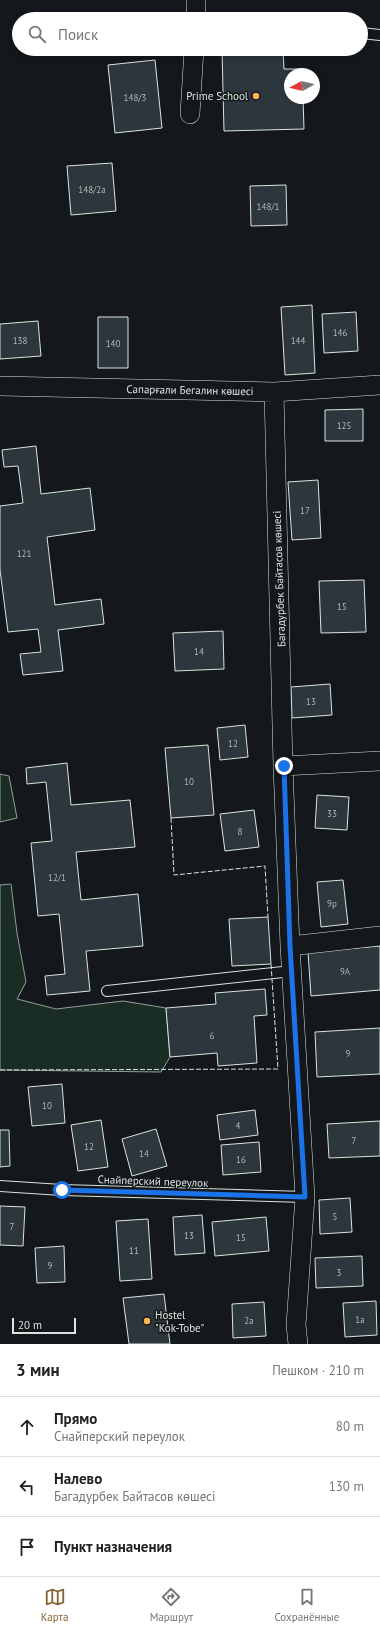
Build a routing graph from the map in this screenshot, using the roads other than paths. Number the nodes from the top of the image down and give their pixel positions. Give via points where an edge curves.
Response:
1 (196, 0) edge
2 (196, 12) edge
3 (368, 34) edge
4 (380, 35) edge
5 (194, 56) edge
6 (190, 114) dead end
7 (380, 385) edge
8 (0, 386) edge
9 (274, 392) junction
10 (380, 761) edge
11 (284, 766) junction
12 (380, 936) edge
13 (290, 946) junction
14 (292, 972) junction
15 (107, 991) dead end
16 (0, 1186) edge
17 (305, 1197) junction
18 (298, 1344) edge

1 - 2 street
3 - 4 lane
5 - 6 street
7 - 9 street, Сапарғали Бегалин көшесі
8 - 9 street, Сапарғали Бегалин көшесі
9 - 11 street, Багадурбек Байтасов көшесі
10 - 11 street
11 - 13 street, Багадурбек Байтасов көшесі
12 - 13 street
13 - 14 street, Багадурбек Байтасов көшесі
14 - 15 lane
14 - 17 street, Багадурбек Байтасов көшесі
16 - 17 lane, Снайперский переулок
17 - 18 street, Багадурбек Байтасов көшесі via 296,1325

